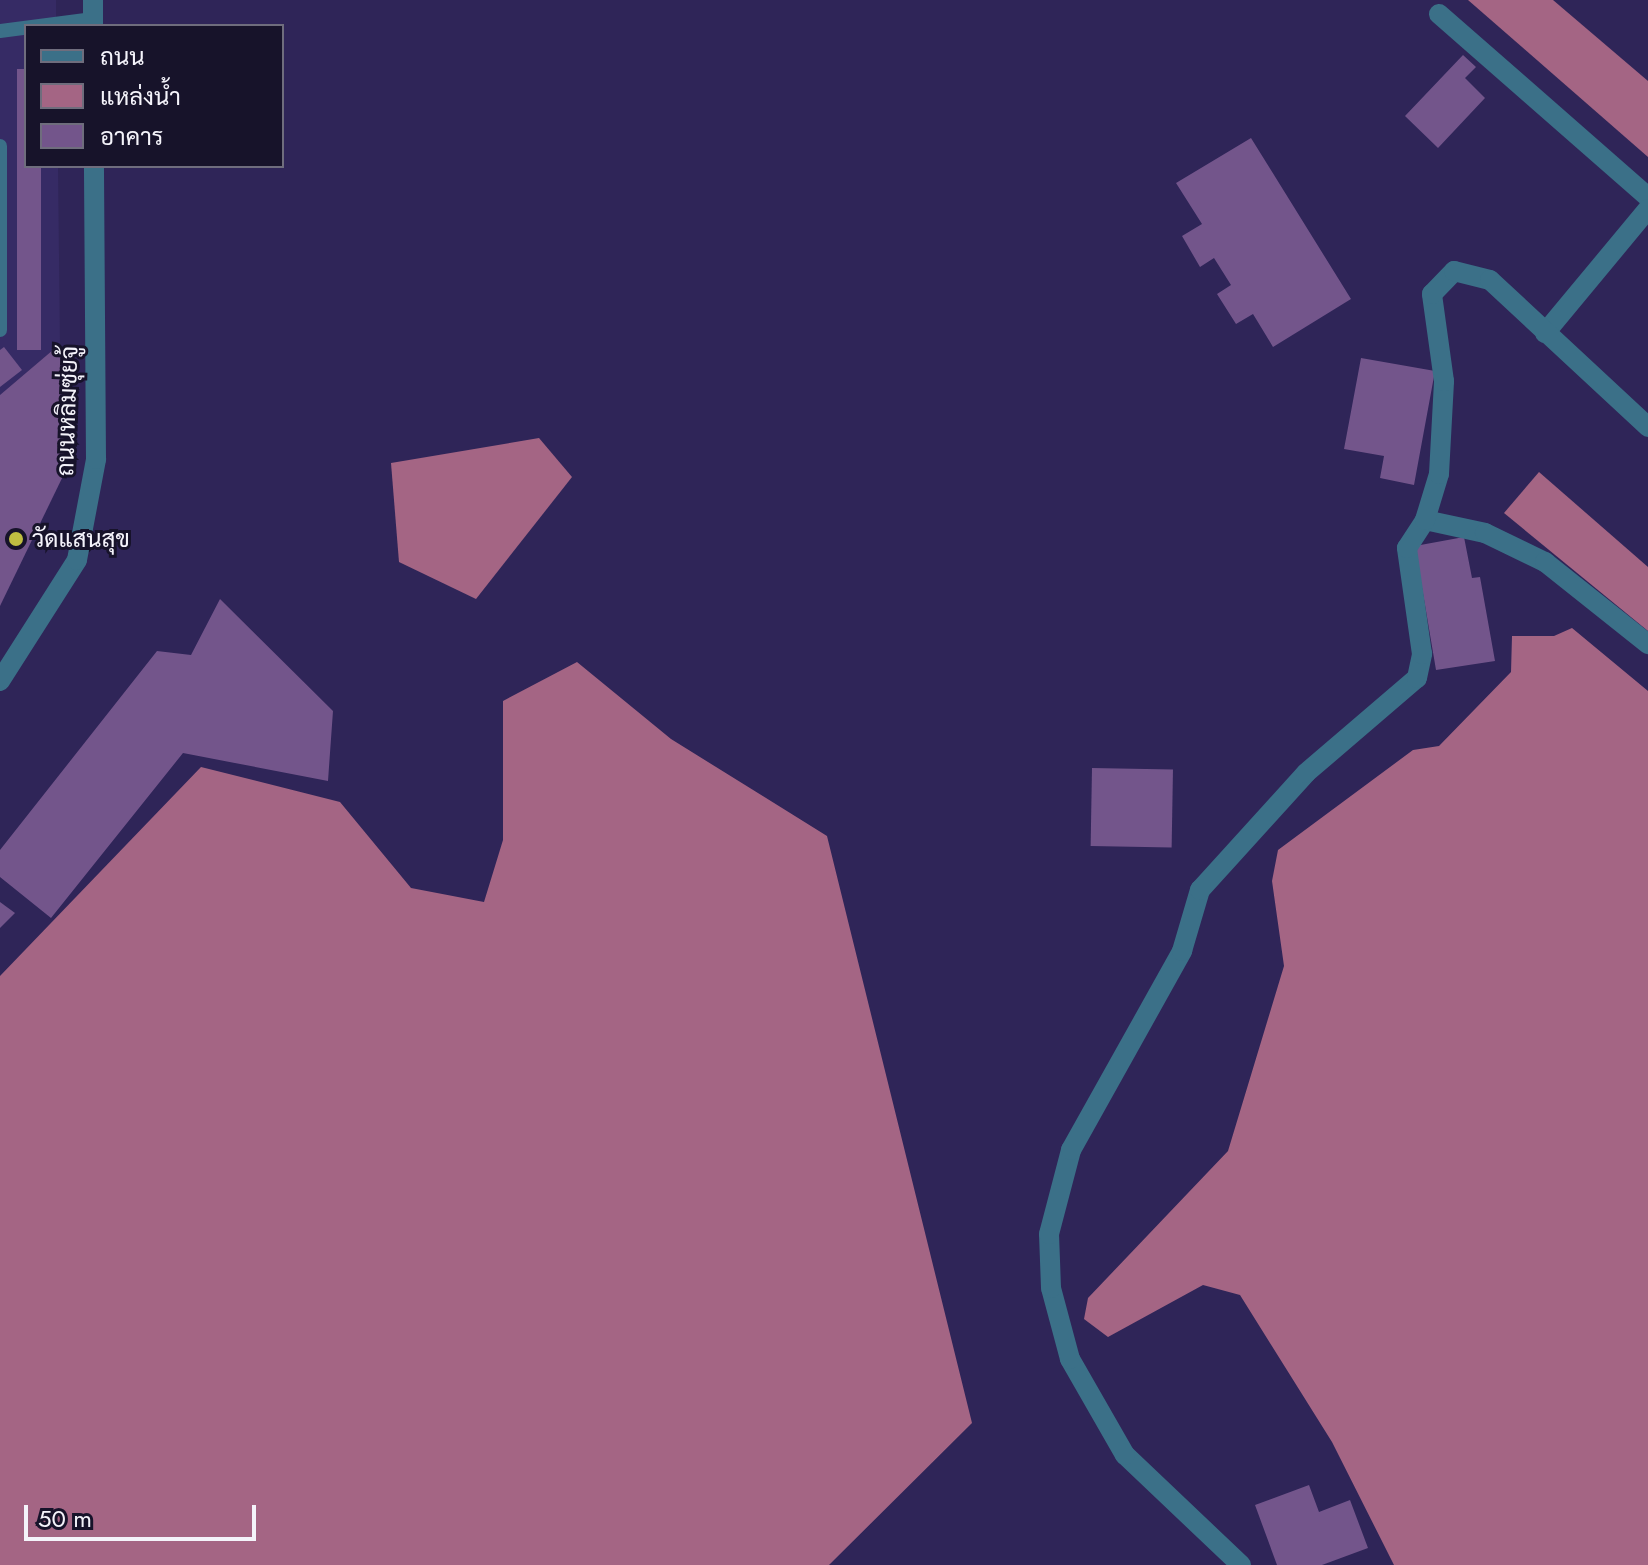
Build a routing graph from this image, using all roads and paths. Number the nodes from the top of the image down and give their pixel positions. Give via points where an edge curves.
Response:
1 (1439, 14) dead end
2 (93, 15) edge
3 (41, 24) edge
4 (24, 27) edge
5 (0, 31) edge
6 (0, 146) edge
7 (94, 168) edge
8 (1648, 197) edge
9 (1648, 209) edge
10 (0, 330) edge
11 (1545, 333) junction
12 (1648, 427) edge
13 (1425, 520) junction
14 (1648, 644) edge
15 (0, 681) edge
16 (1241, 1565) edge

1 - 8 street
2 - 3 lane
4 - 5 lane
6 - 10 lane
7 - 15 street, ถนนหลิมซุ่ยจู้ via 94,473 77,560
9 - 11 street
11 - 12 street
11 - 13 street via 1490,280 1454,271 1432,294 1444,381 1439,474
13 - 14 street via 1485,533 1545,562
13 - 16 street via 1407,548 1422,654 1417,678 1306,773 1200,890 1182,951 1071,1150 1049,1234 1051,1288 1089,1402 1125,1455

